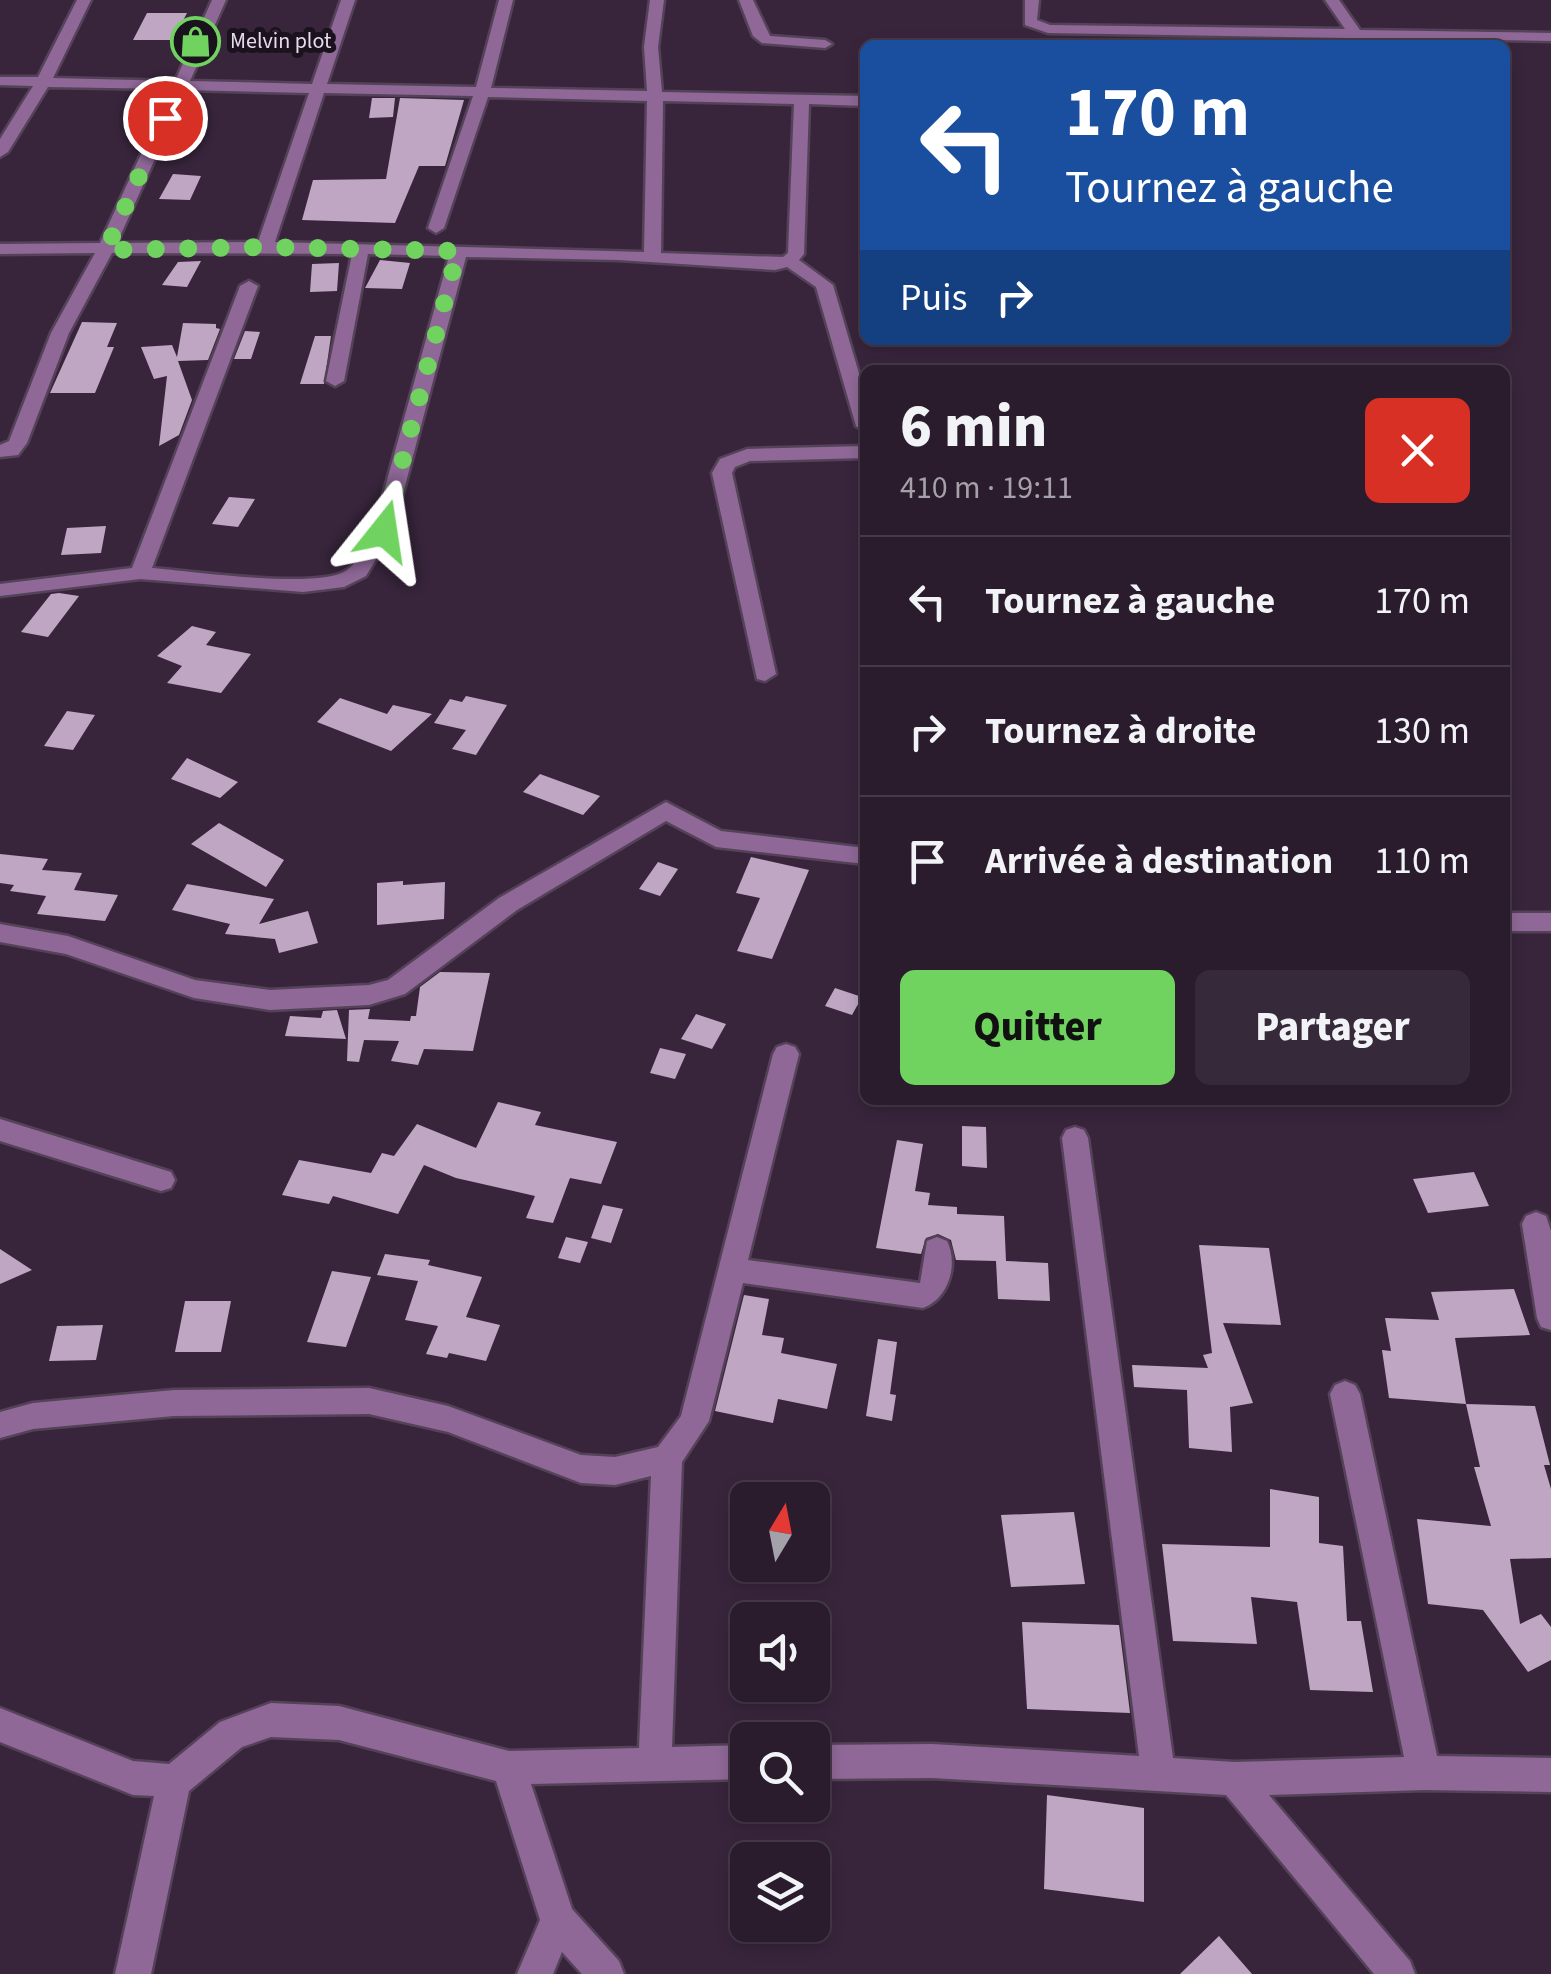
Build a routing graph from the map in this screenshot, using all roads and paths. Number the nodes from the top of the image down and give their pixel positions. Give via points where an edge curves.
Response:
1 (84, 0) edge
2 (219, 0) edge
3 (348, 0) edge
4 (506, 0) edge
5 (657, 0) edge
6 (746, 0) edge
7 (1032, 0) edge
8 (1332, 0) edge
9 (1048, 37) edge
10 (1551, 37) edge
11 (1360, 40) edge
12 (825, 44) dead end
13 (0, 81) edge
14 (44, 82) junction
15 (180, 84) junction
16 (316, 88) junction
17 (482, 92) junction
18 (655, 98) junction
19 (802, 101) junction
20 (860, 101) edge
21 (0, 152) edge
22 (436, 228) dead end
23 (265, 247) junction
24 (0, 249) edge
25 (106, 250) junction
26 (361, 250) junction
27 (458, 251) junction
28 (652, 258) junction
29 (789, 261) junction
30 (249, 286) dead end
31 (335, 380) dead end
32 (860, 410) edge
33 (0, 452) edge
34 (860, 452) edge
35 (140, 573) junction
36 (0, 590) edge
37 (766, 674) dead end
38 (860, 855) edge
39 (1510, 922) edge
40 (1551, 922) edge
41 (0, 934) edge
42 (786, 1054) dead end
43 (0, 1130) edge
44 (1076, 1138) dead end
45 (161, 1180) dead end
46 (1536, 1224) dead end
47 (937, 1250) dead end
48 (732, 1270) junction
49 (1551, 1318) edge
50 (1344, 1394) dead end
51 (0, 1424) edge
52 (667, 1458) junction
53 (0, 1725) edge
54 (730, 1762) edge
55 (830, 1762) edge
56 (656, 1763) junction
57 (508, 1768) junction
58 (1424, 1773) junction
59 (1158, 1774) junction
60 (1551, 1775) edge
61 (1234, 1780) junction
62 (174, 1781) junction
63 (558, 1920) junction
64 (133, 1974) edge
65 (535, 1974) edge
66 (606, 1974) edge
67 (1396, 1974) edge

1 - 14 street
2 - 15 street
3 - 16 street
4 - 17 street
5 - 18 street
6 - 12 street via 767,40
7 - 9 street via 1030,22
8 - 11 street
9 - 11 street
10 - 11 street
13 - 14 street
14 - 15 street
14 - 21 street
15 - 16 street
15 - 25 street
16 - 17 street
16 - 23 street
17 - 18 street
17 - 22 street
18 - 19 street
18 - 28 street
19 - 20 street
19 - 29 street via 796,254
23 - 25 street
23 - 26 street
24 - 25 street
25 - 33 street via 60,333 18,444
26 - 27 street
26 - 31 street
27 - 28 street
27 - 35 street via 384,531 360,572 304,586
28 - 29 street
29 - 32 street via 824,284
30 - 35 street
34 - 37 street via 747,455 727,463 722,473
35 - 36 street
38 - 41 street via 716,838 666,810 508,904 396,987 369,995 270,1000 194,989 68,945
39 - 40 street
42 - 48 street
43 - 45 street
44 - 59 street
46 - 49 street
47 - 48 street via 932,1290 923,1296
48 - 52 street via 694,1420
50 - 58 street
51 - 52 street via 174,1403 369,1401 448,1419 581,1469 615,1471
52 - 56 street
53 - 62 street via 133,1778
54 - 56 street
55 - 59 street
56 - 57 street
57 - 62 street via 339,1723 272,1720 232,1734
57 - 63 street
58 - 60 street
58 - 61 street
59 - 61 street
61 - 67 street
62 - 64 street
63 - 65 street
63 - 66 street

